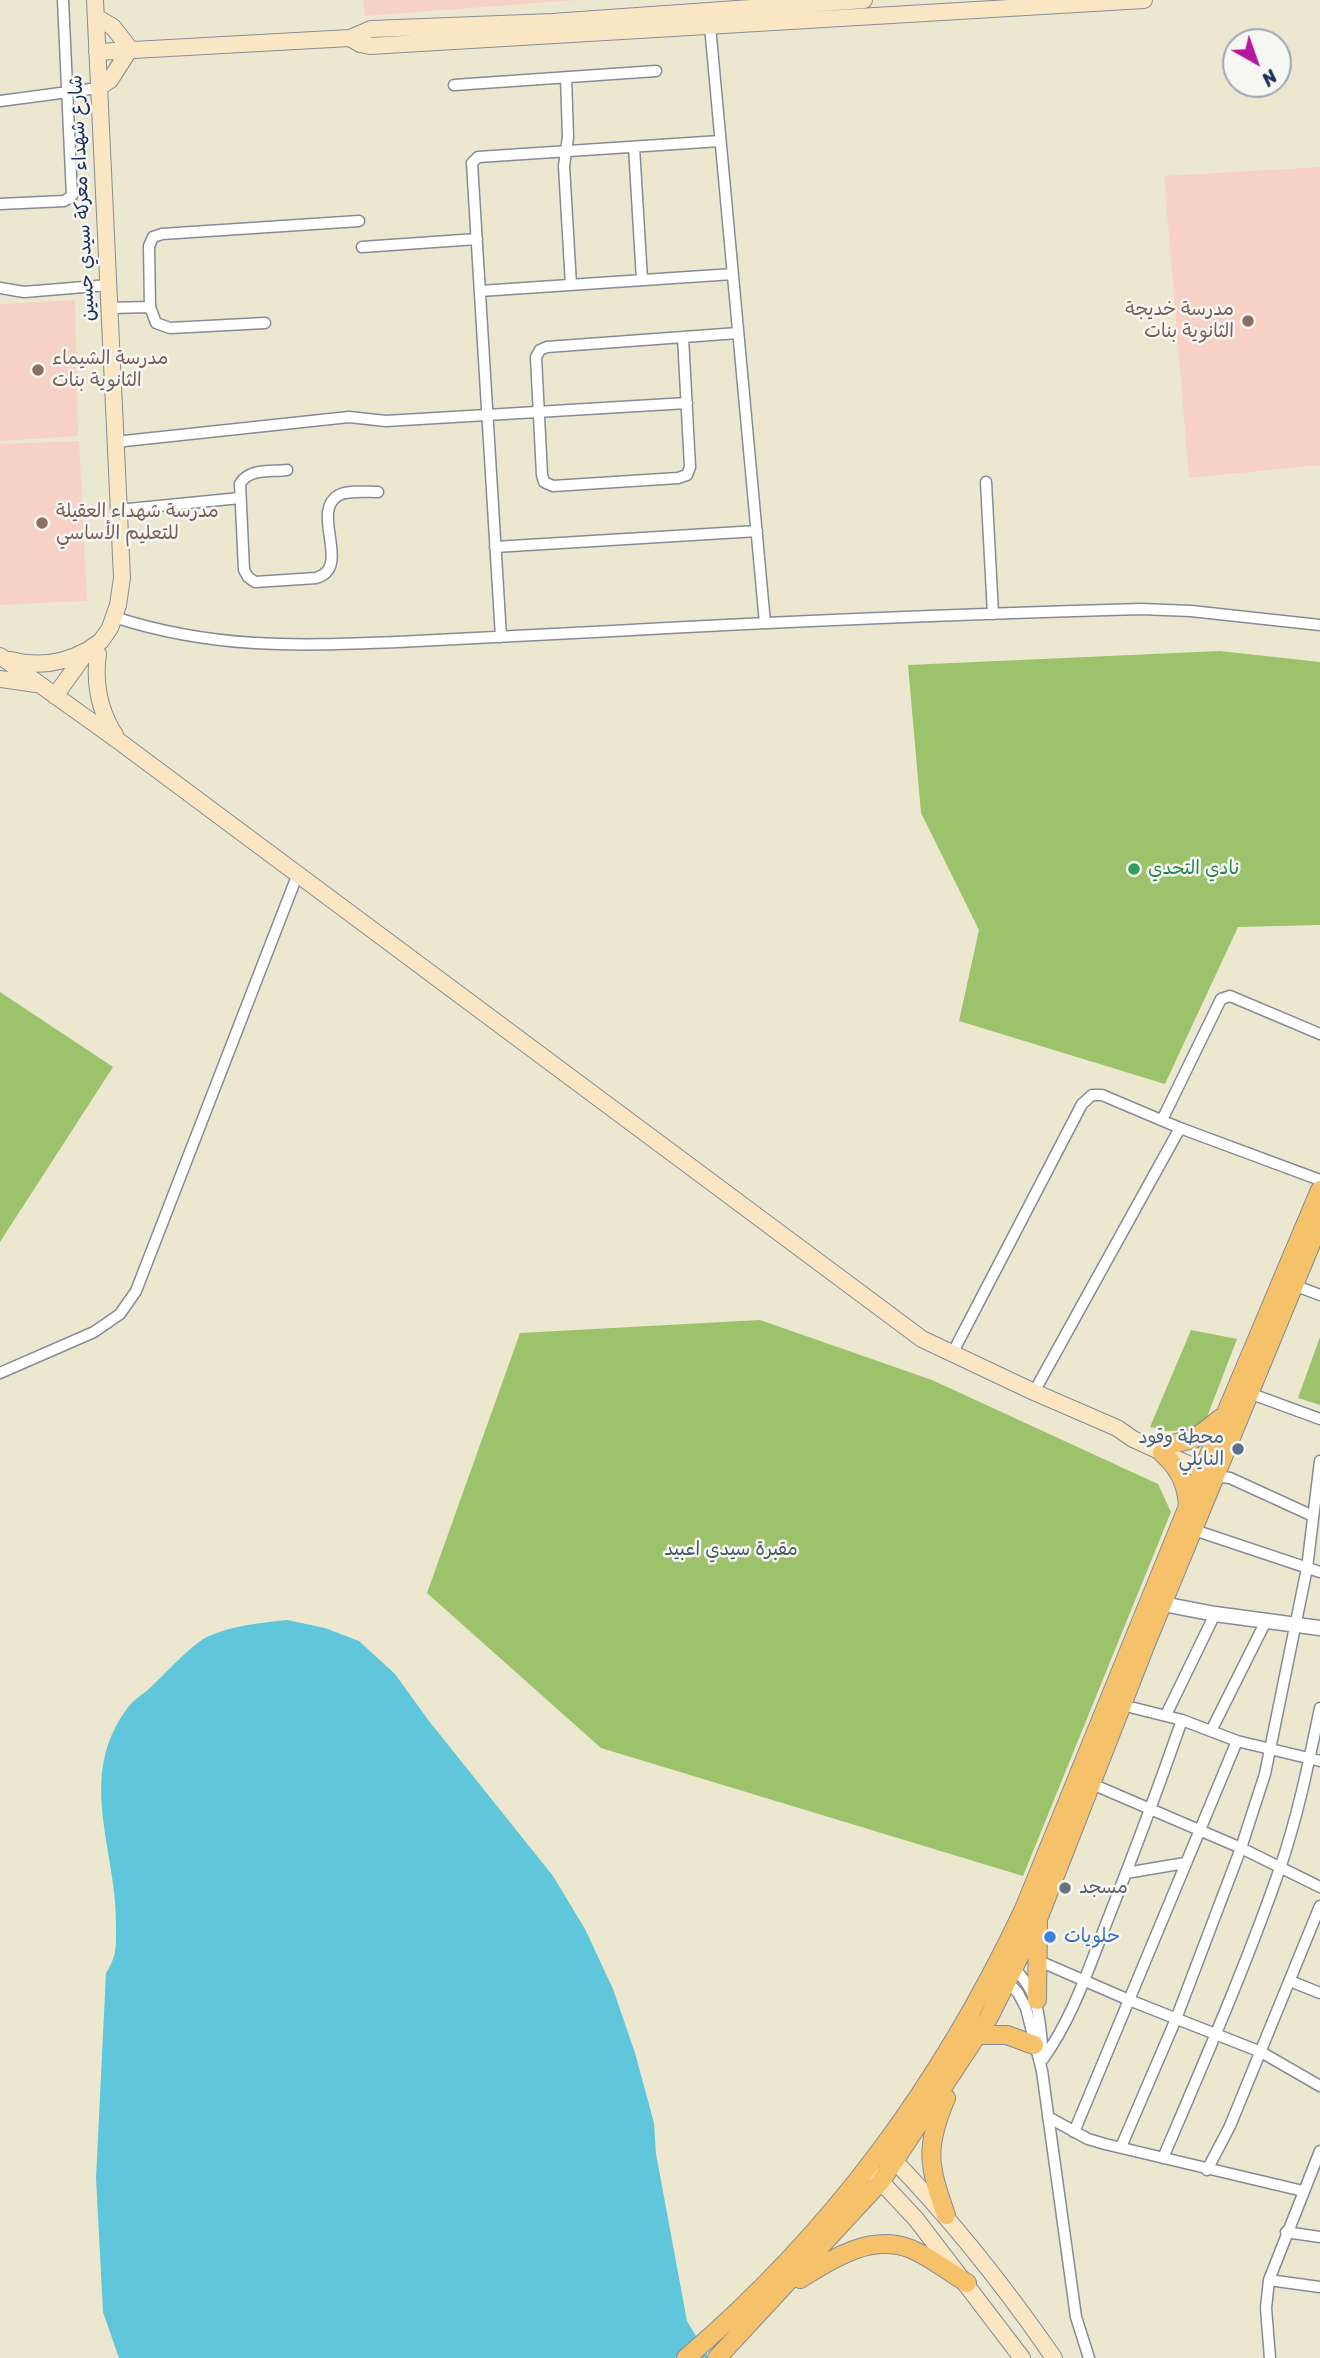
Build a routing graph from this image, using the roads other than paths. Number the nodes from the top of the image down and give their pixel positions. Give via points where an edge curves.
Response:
1 (63, 0) edge
2 (95, 0) edge
3 (864, 0) edge
4 (1144, 0) edge
5 (96, 18) junction
6 (710, 26) junction
7 (350, 38) junction
8 (130, 49) junction
9 (97, 52) junction
10 (656, 71) dead end
11 (566, 77) junction
12 (454, 85) dead end
13 (98, 89) junction
14 (67, 92) junction
15 (0, 101) edge
16 (720, 141) junction
17 (634, 147) junction
18 (566, 153) junction
19 (0, 204) edge
20 (359, 221) dead end
21 (477, 239) junction
22 (362, 247) dead end
23 (733, 274) junction
24 (642, 280) junction
25 (108, 285) junction
26 (571, 285) junction
27 (0, 288) edge
28 (480, 291) junction
29 (150, 307) junction
30 (109, 308) junction
31 (265, 323) dead end
32 (738, 333) junction
33 (683, 337) junction
34 (687, 403) junction
35 (539, 412) junction
36 (487, 415) junction
37 (115, 442) junction
38 (288, 470) dead end
39 (986, 482) dead end
40 (378, 492) dead end
41 (240, 498) junction
42 (118, 510) junction
43 (757, 531) junction
44 (495, 547) junction
45 (993, 614) junction
46 (114, 617) junction
47 (765, 623) junction
48 (1320, 625) edge
49 (501, 637) junction
50 (96, 649) junction
51 (0, 656) edge
52 (0, 679) edge
53 (39, 684) junction
54 (59, 699) junction
55 (120, 742) junction
56 (298, 876) junction
57 (1320, 1034) edge
58 (1162, 1120) junction
59 (1180, 1128) junction
60 (1320, 1180) edge
61 (1320, 1190) edge
62 (1320, 1222) edge
63 (1294, 1284) junction
64 (1320, 1296) edge
65 (952, 1354) junction
66 (0, 1373) edge
67 (1034, 1392) junction
68 (1249, 1393) junction
69 (1226, 1413) junction
70 (1320, 1419) edge
71 (1164, 1449) junction
72 (1320, 1461) edge
73 (1215, 1470) junction
74 (1188, 1508) junction
75 (1313, 1516) junction
76 (1194, 1530) junction
77 (1315, 1530) edge
78 (1307, 1568) junction
79 (1320, 1572) edge
80 (1163, 1604) junction
81 (1215, 1614) junction
82 (1266, 1620) junction
83 (1295, 1625) junction
84 (1320, 1628) edge
85 (1122, 1704) junction
86 (1320, 1708) edge
87 (1166, 1715) junction
88 (1182, 1720) junction
89 (1211, 1731) junction
90 (1237, 1741) junction
91 (1272, 1750) junction
92 (1315, 1760) edge
93 (1091, 1784) junction
94 (1152, 1809) junction
95 (1199, 1829) junction
96 (1241, 1848) junction
97 (1185, 1863) junction
98 (1281, 1866) junction
99 (1126, 1873) junction
100 (1320, 1887) edge
101 (1320, 1906) edge
102 (1038, 1919) junction
103 (1039, 1961) junction
104 (1004, 1969) junction
105 (1084, 1980) junction
106 (1290, 1981) junction
107 (1320, 1993) edge
108 (1037, 2000) junction
109 (1129, 2000) junction
110 (1176, 2019) junction
111 (1216, 2033) junction
112 (978, 2035) junction
113 (1039, 2052) junction
114 (1261, 2052) junction
115 (957, 2068) junction
116 (1042, 2071) junction
117 (1320, 2086) edge
118 (1048, 2118) junction
119 (1074, 2132) junction
120 (1121, 2147) junction
121 (1320, 2151) edge
122 (889, 2155) junction
123 (1163, 2158) junction
124 (1207, 2170) junction
125 (875, 2175) junction
126 (1315, 2180) edge
127 (1303, 2191) junction
128 (946, 2215) junction
129 (1286, 2232) junction
130 (1320, 2237) edge
131 (1269, 2280) junction
132 (967, 2283) junction
133 (1320, 2287) edge
134 (779, 2292) junction
135 (685, 2358) edge
136 (717, 2358) edge
137 (1022, 2358) edge
138 (1054, 2358) edge
139 (1089, 2358) edge
140 (1270, 2358) edge

1 - 14 street
2 - 5 main road, شارع شهداء معركة سيدي حسين
3 - 7 main road via 552,22 371,29
4 - 6 main road
5 - 8 main road via 113,27
5 - 9 main road, شارع شهداء معركة سيدي حسين
6 - 7 main road via 370,46
6 - 16 street
7 - 8 main road
8 - 9 main road
8 - 13 main road via 110,80
9 - 13 main road, شارع شهداء معركة سيدي حسين
10 - 11 street
11 - 12 street
11 - 18 street
13 - 14 street
13 - 25 main road, شارع شهداء معركة سيدي حسين
14 - 15 street
14 - 19 street via 70,198
16 - 17 street
16 - 23 street
17 - 18 street
17 - 24 street
18 - 21 street via 475,158 471,166
18 - 26 street
20 - 29 street via 153,237 149,246
21 - 22 street
21 - 28 street
23 - 24 street
23 - 32 street
24 - 26 street
25 - 27 street via 24,292
25 - 30 main road, شارع شهداء معركة سيدي حسين
26 - 28 street
28 - 36 street
29 - 30 street
29 - 31 street via 153,319 165,327
30 - 37 main road, شارع شهداء معركة سيدي حسين
32 - 33 street
32 - 43 street
33 - 34 street
33 - 35 street via 543,348 536,357
34 - 35 street
34 - 35 street via 690,467 687,475 678,478 550,485 542,475
35 - 36 street
36 - 37 street via 386,421 349,417
36 - 44 street
37 - 42 main road, شارع شهداء معركة سيدي حسين
38 - 41 street via 246,475 240,484
39 - 45 street
40 - 41 street via 344,494 331,503 331,563 324,575 259,583 244,570
41 - 42 street
42 - 46 main road, شارع شهداء معركة سيدي حسين via 121,578
43 - 44 street
43 - 47 street
44 - 49 street
45 - 47 street
45 - 48 street via 1141,609
46 - 49 street via 170,632 247,644
46 - 50 main road, شارع شهداء معركة سيدي حسين
47 - 49 street
50 - 51 main road via 44,664
50 - 54 main road, شارع شهداء معركة سيدي حسين
50 - 55 main road via 101,707
51 - 53 main road
52 - 53 main road
53 - 54 main road
54 - 55 main road
55 - 56 main road
56 - 65 main road via 901,1325
56 - 66 street via 136,1291 120,1314 94,1332
57 - 58 street via 1226,996 1216,1005
58 - 59 street
58 - 65 street via 1102,1095 1082,1104
59 - 60 street
59 - 67 street
61 - 69 main road
62 - 63 main road
63 - 64 street
63 - 68 main road
65 - 67 main road
67 - 71 main road
68 - 70 street
68 - 73 main road
69 - 71 main road via 1194,1439
69 - 73 main road
71 - 73 main road
71 - 74 main road via 1179,1470
72 - 75 street
73 - 74 main road
73 - 75 street
73 - 76 main road
74 - 104 main road via 1024,1909
75 - 77 street
76 - 78 street
76 - 80 main road
77 - 78 street
78 - 79 street
78 - 83 street
80 - 81 street
80 - 85 main road
81 - 82 street
81 - 87 street
82 - 83 street
82 - 89 street
83 - 84 street
83 - 91 street
85 - 87 street
85 - 93 main road
86 - 92 street
87 - 88 street
88 - 89 street
88 - 94 street
89 - 90 street
90 - 91 street
90 - 95 street
91 - 92 street
91 - 96 street
92 - 98 street
93 - 94 street
93 - 102 main road
94 - 95 street
94 - 99 street
95 - 96 street
95 - 97 street
96 - 98 street
96 - 110 street
97 - 99 street
97 - 109 street
98 - 100 street
98 - 111 street
99 - 105 street
101 - 106 street
102 - 103 main road
102 - 104 main road
103 - 105 street
103 - 108 main road
104 - 108 street via 1025,1979
104 - 112 main road
104 - 113 street via 1026,2008
104 - 122 main road
105 - 109 street
105 - 113 street via 1060,2035
106 - 107 street
106 - 114 street
108 - 113 street
109 - 110 street
109 - 119 street
110 - 111 street
110 - 120 street
111 - 114 street
111 - 123 street
112 - 113 main road via 1007,2035
112 - 115 main road
113 - 116 street
113 - 116 street
114 - 117 street
114 - 124 street
115 - 122 main road
115 - 128 main road via 930,2148 933,2179
116 - 118 street
118 - 119 street
118 - 139 street via 1076,2317
119 - 120 street
120 - 123 street
121 - 126 street
122 - 125 main road
122 - 128 main road
123 - 124 street
124 - 127 street
125 - 132 main road
125 - 134 main road
125 - 135 main road
126 - 127 street
127 - 129 street
128 - 138 main road
129 - 130 street
129 - 131 street
131 - 133 street
131 - 140 street
132 - 134 main road via 911,2249 877,2245 837,2256
132 - 137 main road
134 - 136 main road

